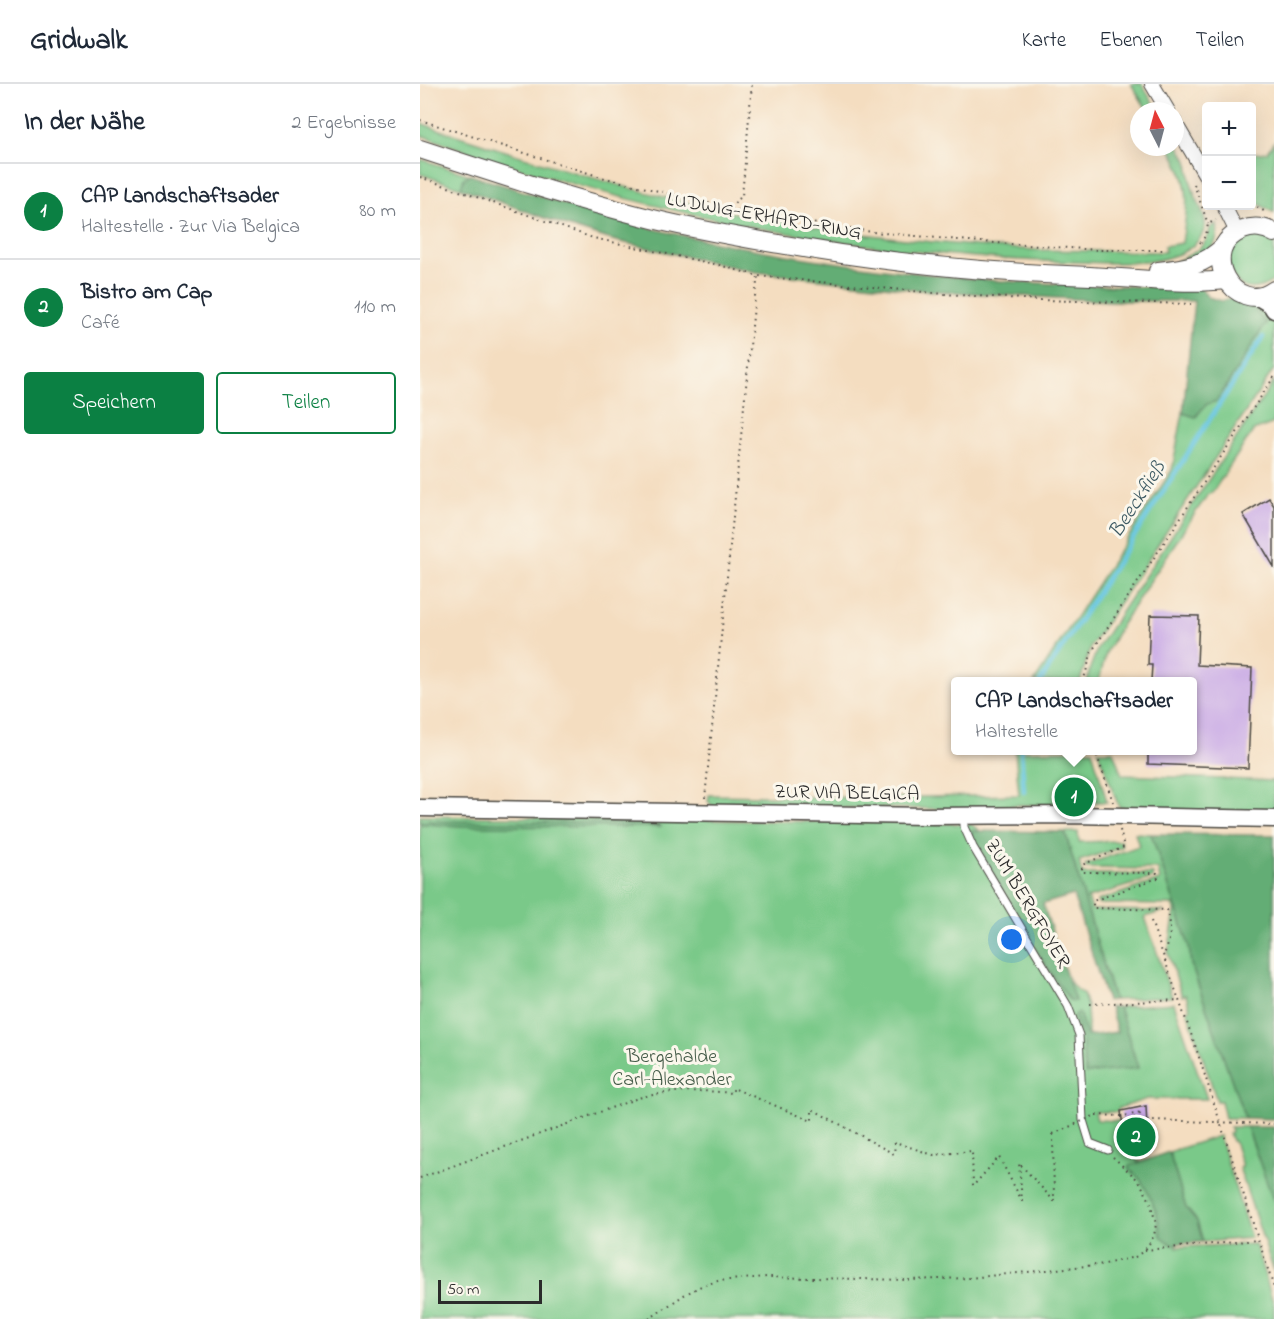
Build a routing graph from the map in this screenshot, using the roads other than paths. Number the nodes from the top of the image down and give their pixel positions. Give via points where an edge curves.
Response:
1 (1152, 84) edge
2 (1163, 102) edge
3 (1184, 138) edge
4 (420, 149) edge
5 (1202, 169) edge
6 (1226, 210) edge
7 (1237, 232) junction
8 (1274, 233) edge
9 (1224, 246) junction
10 (1109, 277) junction
11 (1226, 280) junction
12 (1274, 290) edge
13 (1256, 296) junction
14 (1274, 310) edge
15 (420, 808) edge
16 (964, 816) junction
17 (1274, 819) edge
18 (1108, 1150) road end

1 - 2 street
3 - 5 street
4 - 10 main road, LUDWIG-ERHARD-RING via 588,202 742,238 951,268
6 - 7 street
7 - 8 main road via 1259,227
7 - 9 main road, LUDWIG-ERHARD-RING
9 - 10 main road, LUDWIG-ERHARD-RING via 1202,263
9 - 11 main road via 1221,269
10 - 11 main road, LUDWIG-ERHARD-RING
11 - 13 main road via 1239,292
12 - 13 main road
13 - 14 street
15 - 16 street, ZUR VIA BELGICA
16 - 17 street, ZUR VIA BELGICA via 1118,823
16 - 18 lane, ZUM BERGFOYER via 973,848 1068,1006 1079,1035 1083,1120 1090,1143

